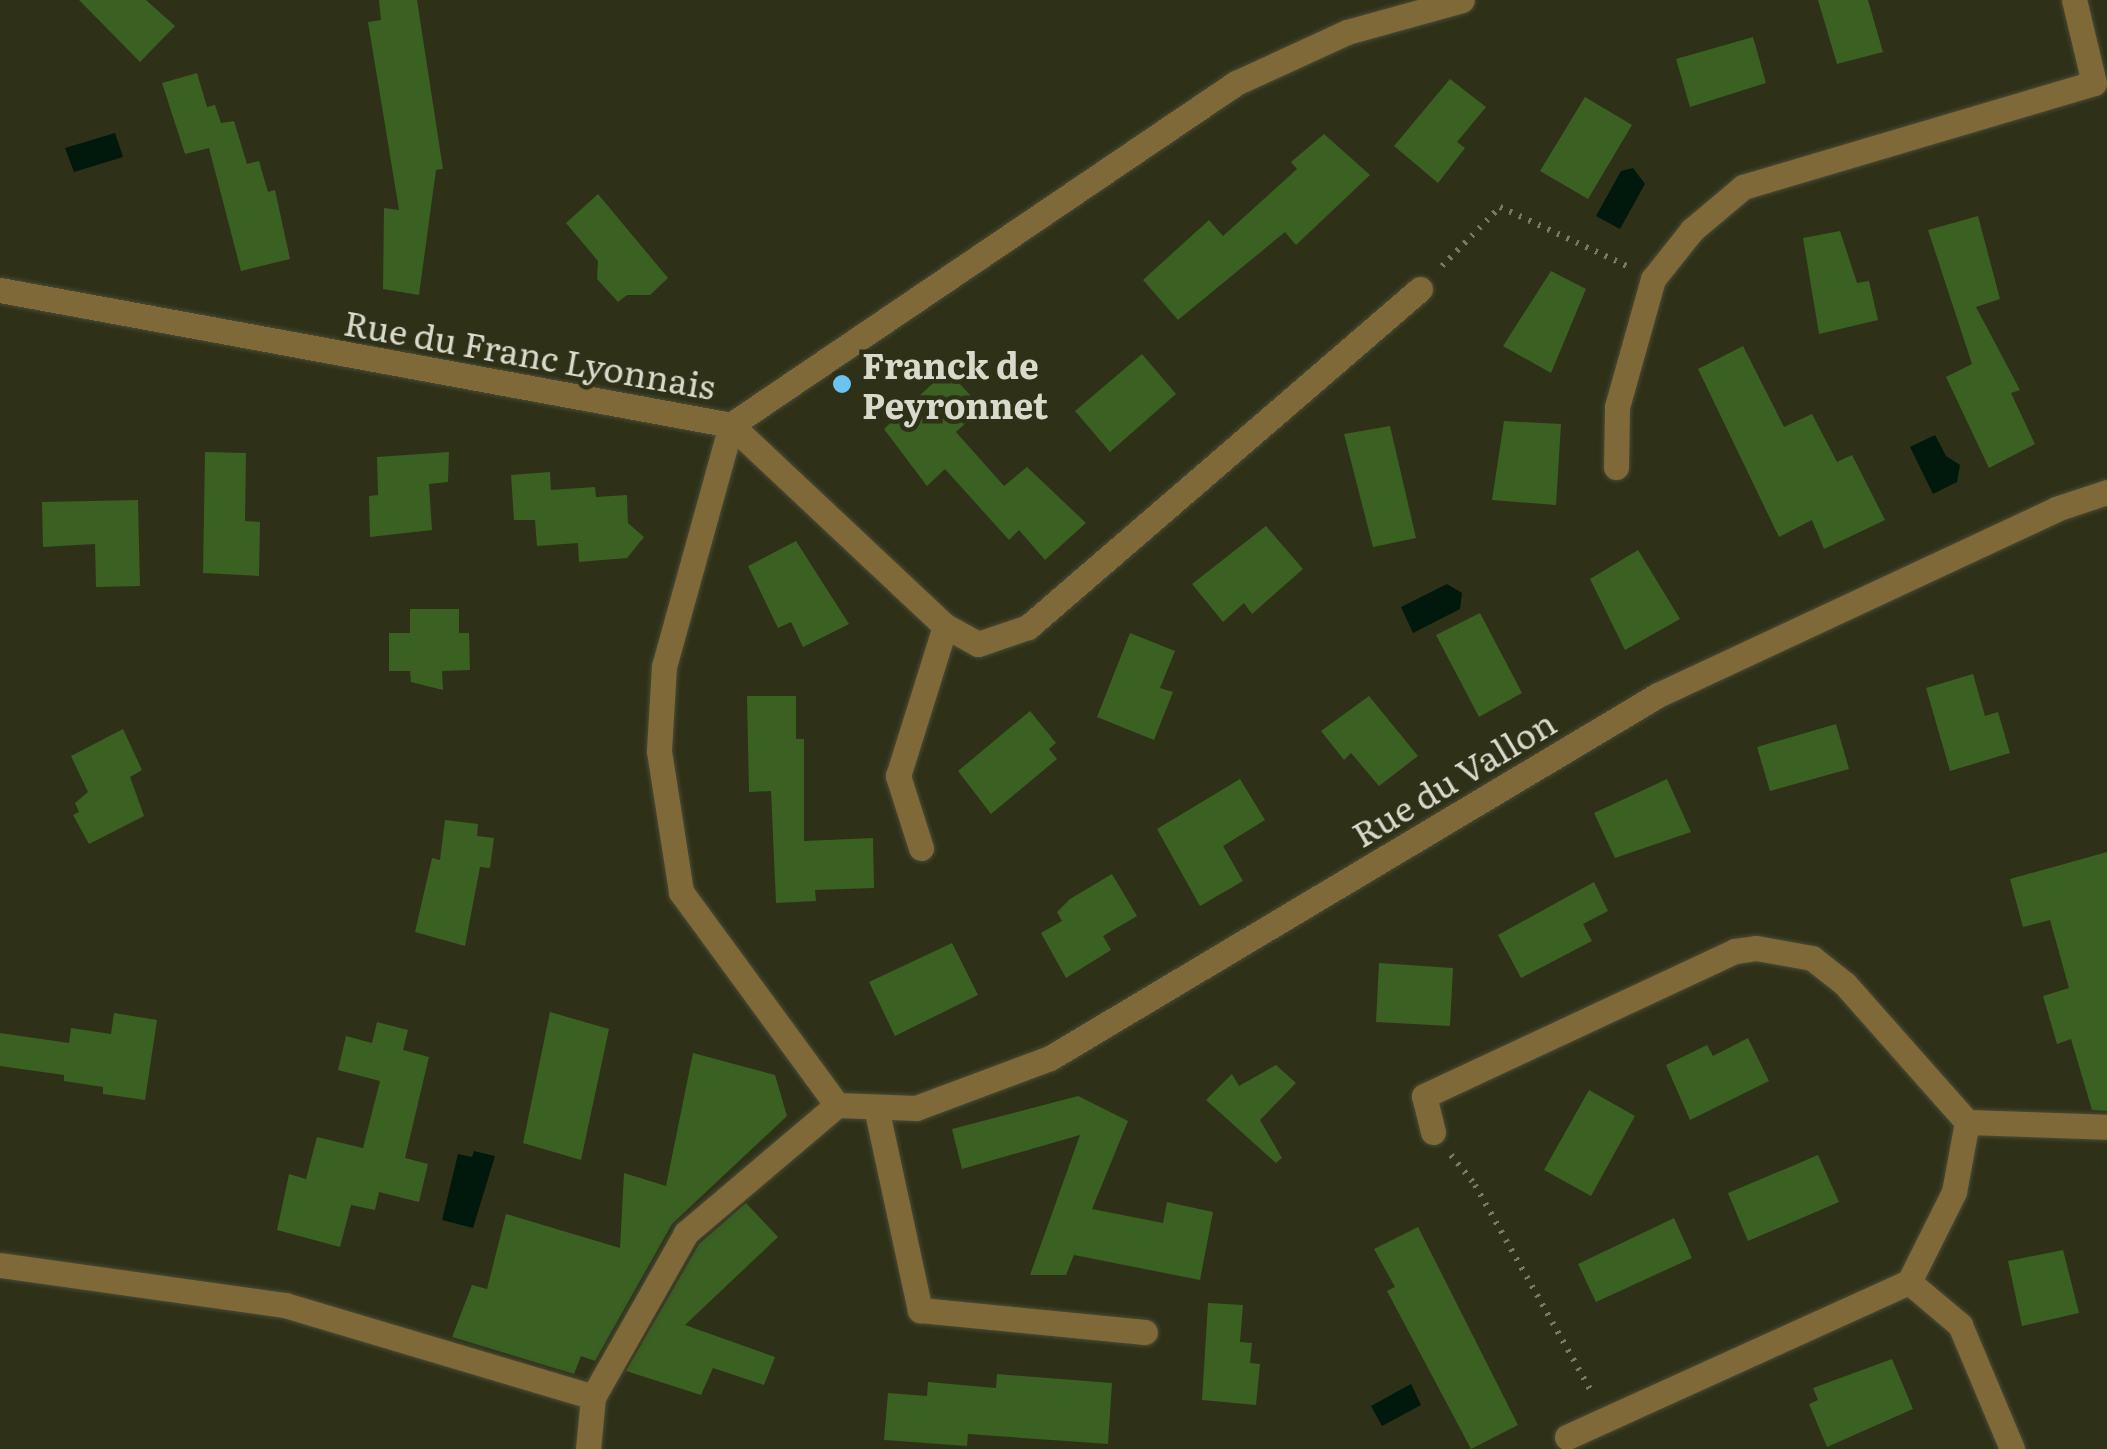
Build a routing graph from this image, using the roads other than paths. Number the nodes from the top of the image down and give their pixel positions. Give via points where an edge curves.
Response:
1 (1462, 0) edge
2 (2074, 0) edge
3 (2100, 86) edge
4 (1420, 289) road end
5 (0, 290) edge
6 (732, 425) junction
7 (1616, 467) dead end
8 (2107, 492) edge
9 (945, 626) junction
10 (921, 848) dead end
11 (837, 1105) junction
12 (876, 1107) junction
13 (1967, 1122) junction
14 (2107, 1127) edge
15 (1433, 1132) dead end
16 (0, 1265) edge
17 (1909, 1282) junction
18 (1146, 1332) dead end
19 (592, 1397) junction
20 (1567, 1437) dead end
21 (588, 1449) edge
22 (2012, 1449) edge

1 - 6 street via 1347,32 1236,83
2 - 3 street
3 - 7 street via 1743,187 1692,230 1654,279 1617,406
4 - 9 street via 1028,628 978,644
5 - 6 street, Rue du Franc Lyonnais
6 - 9 street
6 - 11 street, Rue du Franc Lyonnais via 664,666 658,750 681,892
8 - 12 street, Rue du Vallon via 2056,509 1658,695 1050,1058 916,1108
9 - 10 street via 898,776
11 - 12 street, Rue du Vallon
11 - 19 street via 686,1233
12 - 18 street via 920,1310
13 - 14 street
13 - 15 street via 1845,984 1812,958 1756,948 1735,951 1424,1096
13 - 17 street via 1954,1192
16 - 19 street via 285,1305
17 - 20 street
17 - 22 street via 1960,1325
19 - 21 street

